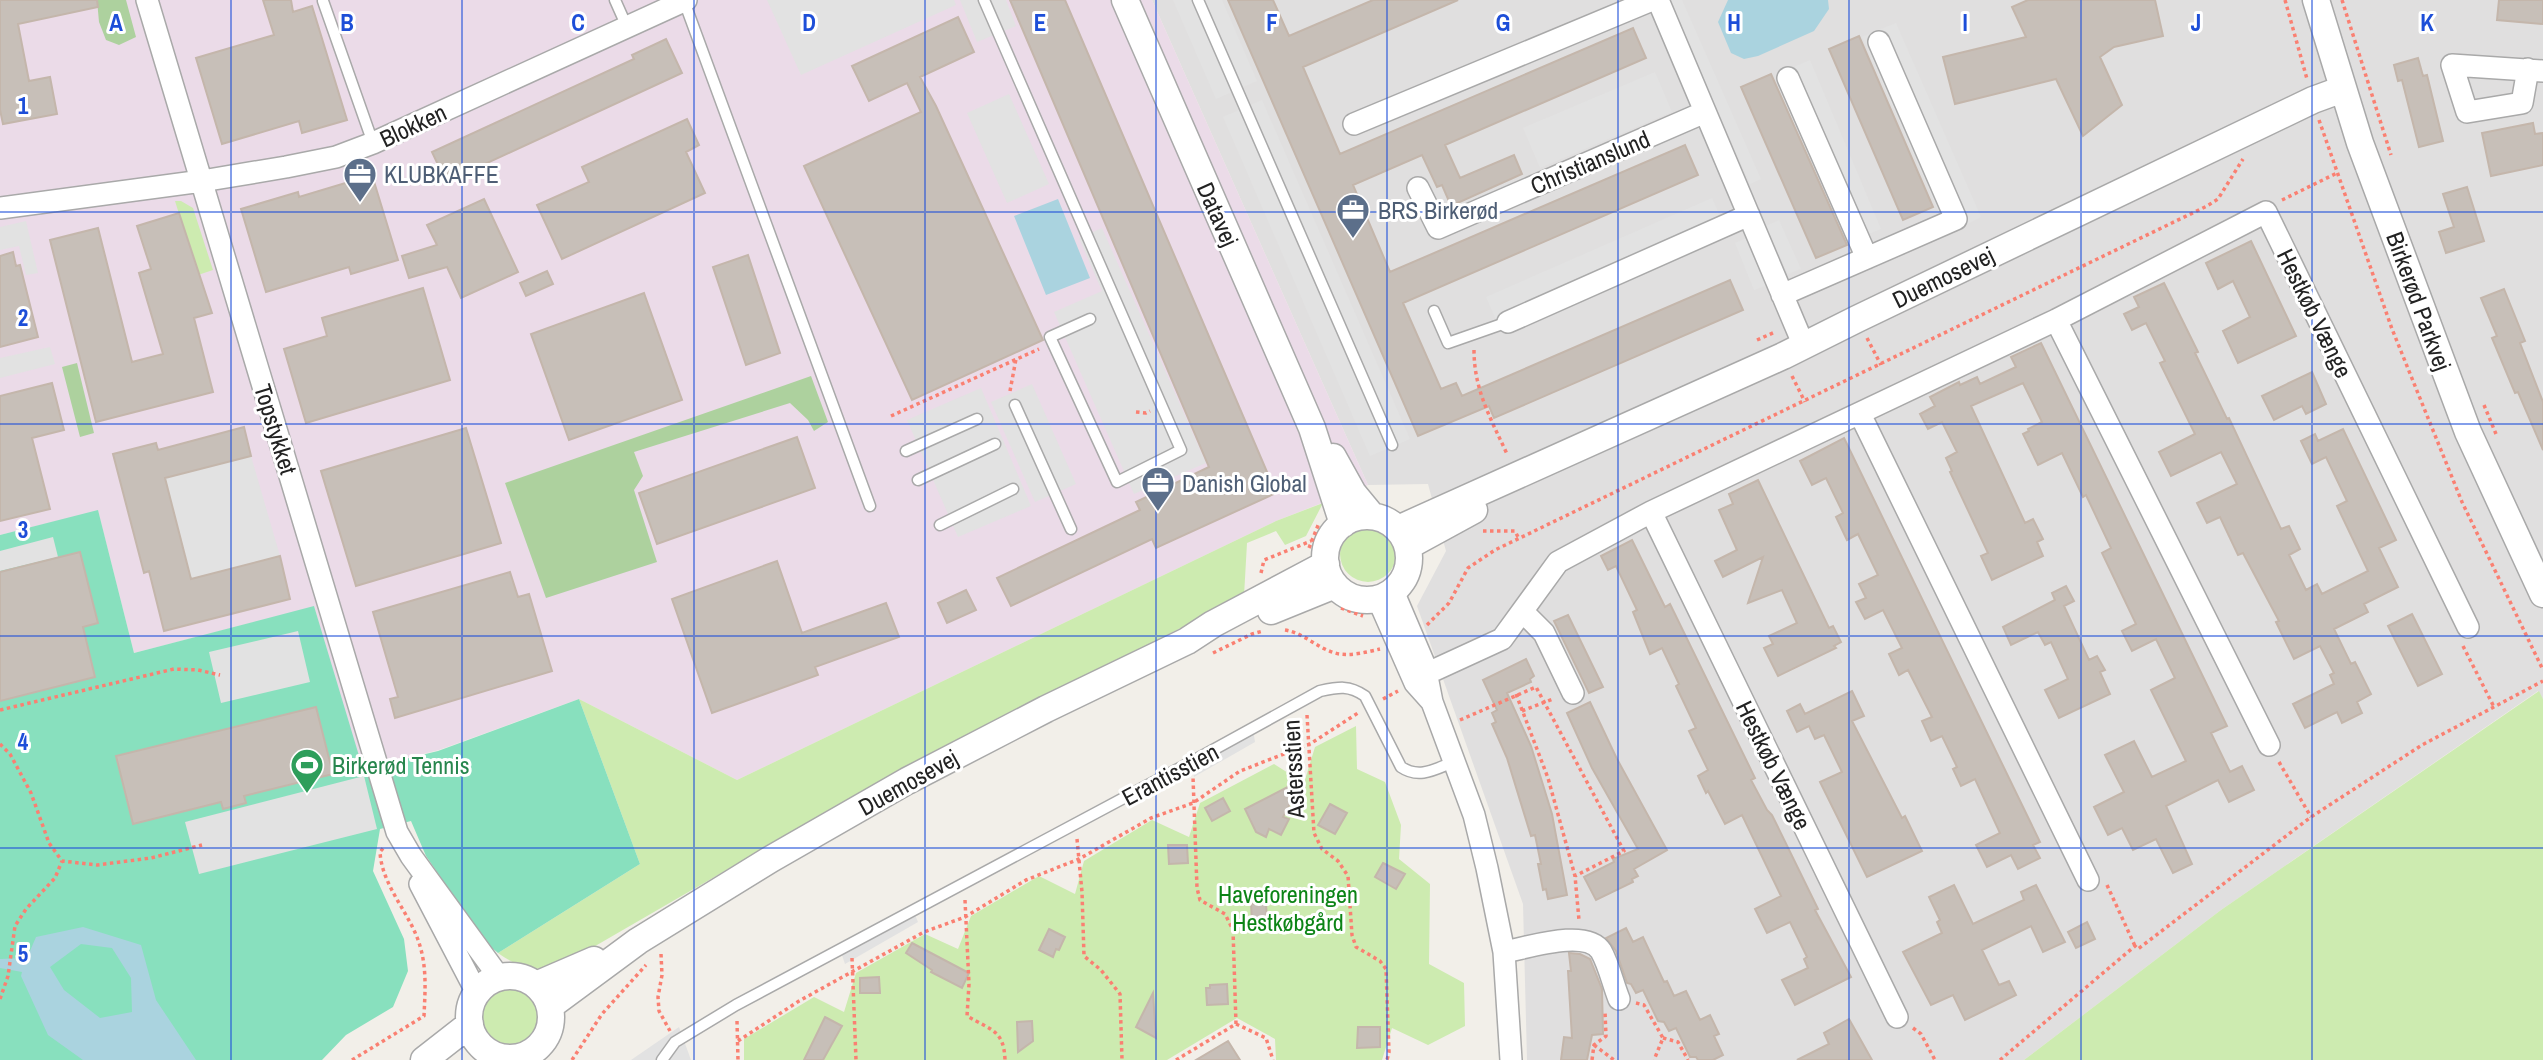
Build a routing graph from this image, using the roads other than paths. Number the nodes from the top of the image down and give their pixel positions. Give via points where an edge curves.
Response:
1 (147, 0) edge
2 (615, 0) edge
3 (685, 0) edge
4 (984, 0) edge
5 (1125, 0) edge
6 (1198, 0) edge
7 (1652, 0) edge
8 (1658, 0) edge
9 (2316, 0) edge
10 (323, 1) edge
11 (627, 27) junction
12 (1879, 42) dead end
13 (1788, 78) dead end
14 (2343, 89) junction
15 (1705, 112) junction
16 (1354, 124) dead end
17 (373, 143) junction
18 (202, 181) junction
19 (1418, 188) dead end
20 (0, 208) edge
21 (1749, 215) junction
22 (1867, 258) junction
23 (1782, 295) junction
24 (1434, 311) dead end
25 (1090, 319) dead end
26 (2056, 320) junction
27 (1508, 322) joint
28 (1794, 351) junction
29 (1015, 405) road end
30 (1860, 414) junction
31 (976, 419) dead end
32 (1312, 428) junction
33 (995, 444) dead end
34 (1392, 445) dead end
35 (906, 451) dead end
36 (918, 480) dead end
37 (1013, 489) dead end
38 (870, 506) dead end
39 (1339, 512) junction
40 (1651, 512) junction
41 (1372, 516) junction
42 (940, 525) dead end
43 (1071, 529) dead end
44 (1403, 538) junction
45 (1320, 578) junction
46 (2543, 594) edge
47 (1381, 603) junction
48 (1523, 612) junction
49 (2468, 627) road end
50 (1421, 678) junction
51 (1573, 694) road end
52 (2269, 746) road end
53 (1456, 761) junction
54 (411, 856) junction
55 (2088, 880) road end
56 (1504, 952) junction
57 (499, 977) junction
58 (477, 993) junction
59 (543, 995) junction
60 (1619, 999) road end
61 (1897, 1017) road end
62 (470, 1024) junction
63 (472, 1054) edge
64 (425, 1060) edge
65 (662, 1060) edge
66 (1511, 1060) edge

1 - 18 street, Topstykket
2 - 11 lane
3 - 11 street, Blokken
3 - 38 lane, Blokken
4 - 25 lane via 1181,450 1118,482 1050,337
5 - 32 street, Datavej
6 - 34 lane
7 - 16 street
8 - 15 street
9 - 14 street, Birkerød Parkvej
10 - 17 lane
11 - 17 street, Blokken
12 - 22 street via 1956,219
13 - 22 street
14 - 28 street, Duemosevej
14 - 46 street, Birkerød Parkvej via 2468,432
15 - 19 street, Christianslund via 1437,228
15 - 21 street
17 - 18 street, Blokken via 336,157
18 - 20 street, Blokken
18 - 54 street, Topstykket via 397,832
21 - 23 street
21 - 27 street
22 - 23 street
23 - 28 street
24 - 27 lane via 1448,343
26 - 30 street
26 - 49 street, Hestkøb Vænge via 2266,212
26 - 52 street
28 - 44 street, Duemosevej via 1527,465 1528,479
29 - 43 lane
30 - 40 street
30 - 55 street
31 - 35 lane
32 - 39 street, Datavej
32 - 41 street, Datavej
33 - 36 lane
37 - 42 lane
39 - 41 street via 1352,519
39 - 45 street
40 - 48 street via 1558,562
40 - 61 street, Hestkøb Vænge
41 - 44 street via 1384,519
44 - 47 street via 1408,569 1403,581
45 - 47 street via 1355,598
45 - 59 street, Duemosevej via 1195,650 1046,709 907,782 771,859 647,954
47 - 50 street via 1404,637
48 - 50 street via 1502,639
48 - 51 street via 1544,633
50 - 53 street
53 - 56 street via 1474,815
53 - 65 lane, Erantisstien via 1420,775 1410,773 1401,767 1365,696 1344,686 1320,691 736,1005 676,1042
54 - 57 street, Topstykket
54 - 58 street, Topstykket via 417,878
56 - 60 street via 1573,939 1587,941 1600,949
56 - 66 street
57 - 58 street
57 - 59 street via 525,978
58 - 62 street via 470,1007
59 - 63 street via 549,1028 538,1047 511,1058
62 - 63 street
62 - 64 street

